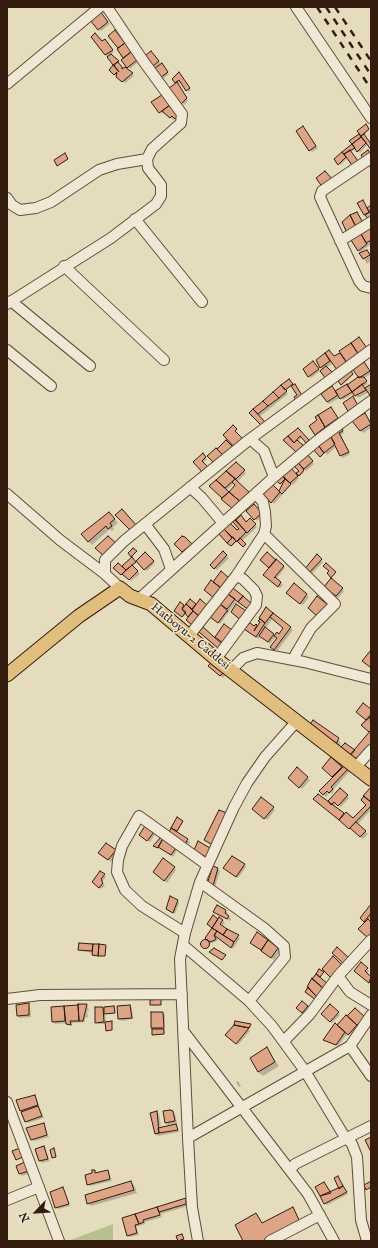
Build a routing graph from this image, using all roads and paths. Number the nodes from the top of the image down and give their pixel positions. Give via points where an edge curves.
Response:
1 (100, 7) edge
2 (107, 7) edge
3 (296, 7) edge
4 (7, 84) edge
5 (371, 118) edge
6 (371, 158) edge
7 (147, 159) junction
8 (7, 198) edge
9 (135, 219) junction
10 (371, 222) edge
11 (340, 241) junction
12 (64, 266) junction
13 (371, 288) edge
14 (202, 302) dead end
15 (9, 303) edge
16 (7, 350) edge
17 (371, 350) edge
18 (164, 360) dead end
19 (90, 366) dead end
20 (51, 386) dead end
21 (371, 401) edge
22 (250, 439) junction
23 (274, 477) junction
24 (190, 487) junction
25 (7, 494) edge
26 (256, 494) junction
27 (223, 523) junction
28 (145, 524) junction
29 (264, 534) junction
30 (171, 569) junction
31 (105, 574) junction
32 (236, 576) junction
33 (120, 588) junction
34 (139, 599) junction
35 (189, 636) junction
36 (216, 659) junction
37 (293, 659) junction
38 (231, 670) junction
39 (7, 675) edge
40 (371, 679) edge
41 (296, 722) junction
42 (371, 750) edge
43 (356, 768) junction
44 (371, 779) edge
45 (207, 865) junction
46 (200, 882) junction
47 (185, 933) junction
48 (371, 940) edge
49 (183, 945) junction
50 (338, 976) junction
51 (182, 994) junction
52 (7, 999) edge
53 (249, 1001) junction
54 (371, 1005) edge
55 (371, 1015) edge
56 (184, 1032) junction
57 (284, 1041) junction
58 (350, 1046) junction
59 (305, 1071) junction
60 (371, 1076) edge
61 (7, 1104) edge
62 (241, 1107) junction
63 (371, 1126) edge
64 (188, 1138) junction
65 (346, 1138) junction
66 (290, 1170) junction
67 (39, 1187) junction
68 (7, 1200) edge
69 (320, 1215) junction
70 (59, 1241) edge
71 (198, 1241) edge
72 (270, 1241) edge
73 (334, 1241) edge
74 (367, 1241) edge

1 - 4 street
2 - 7 street via 182,114 181,123 152,149
3 - 5 street
6 - 11 street via 322,192 320,197
7 - 8 street via 99,170 51,202 36,208 20,210
7 - 9 street via 148,168 161,185 161,196 156,204
9 - 12 street via 96,248
9 - 14 street
10 - 11 street
11 - 13 street via 359,281 363,286
12 - 15 street
12 - 18 street
15 - 19 street
16 - 20 street
17 - 22 street
21 - 23 street
22 - 23 street via 264,452
22 - 24 street
23 - 26 street
24 - 27 street
24 - 28 street
25 - 31 street via 60,540
26 - 27 street
26 - 29 street via 265,512
27 - 30 street
28 - 30 street via 164,549
28 - 31 street via 105,560
29 - 32 street
29 - 37 street via 335,604 311,628
30 - 34 street
31 - 33 street
32 - 35 street
32 - 36 street via 254,590 258,596 256,605
33 - 34 main road, Hatboyu-2 Caddesi
33 - 39 main road via 79,616
34 - 35 main road, Hatboyu-2 Caddesi via 150,604
35 - 36 main road, Hatboyu-2 Caddesi
36 - 38 main road, Hatboyu-2 Caddesi
37 - 38 street via 257,653 243,658
37 - 40 street
38 - 41 main road, Hatboyu-2 Caddesi
41 - 43 main road, Hatboyu-2 Caddesi
41 - 45 street via 265,757 247,783
42 - 43 street
43 - 44 main road, Hatboyu-2 Caddesi
45 - 46 street
45 - 47 street via 139,816 122,846 118,872 125,890 142,906
46 - 47 street
46 - 53 street via 264,928 284,946 285,957
47 - 49 street
48 - 50 street
49 - 51 street via 180,959
49 - 53 street
50 - 54 street via 350,992
50 - 57 street via 310,1014
51 - 52 street via 40,995
51 - 56 street
53 - 57 street
55 - 58 street
56 - 62 street
56 - 64 street
57 - 59 street
58 - 59 street
58 - 60 street
59 - 62 street
59 - 65 street
61 - 67 street
62 - 64 street
62 - 66 street
63 - 65 street
64 - 71 street via 192,1207
65 - 66 street via 296,1164
65 - 74 street via 356,1154 361,1220
66 - 69 street
67 - 68 street
67 - 70 street
69 - 72 street
69 - 73 street

